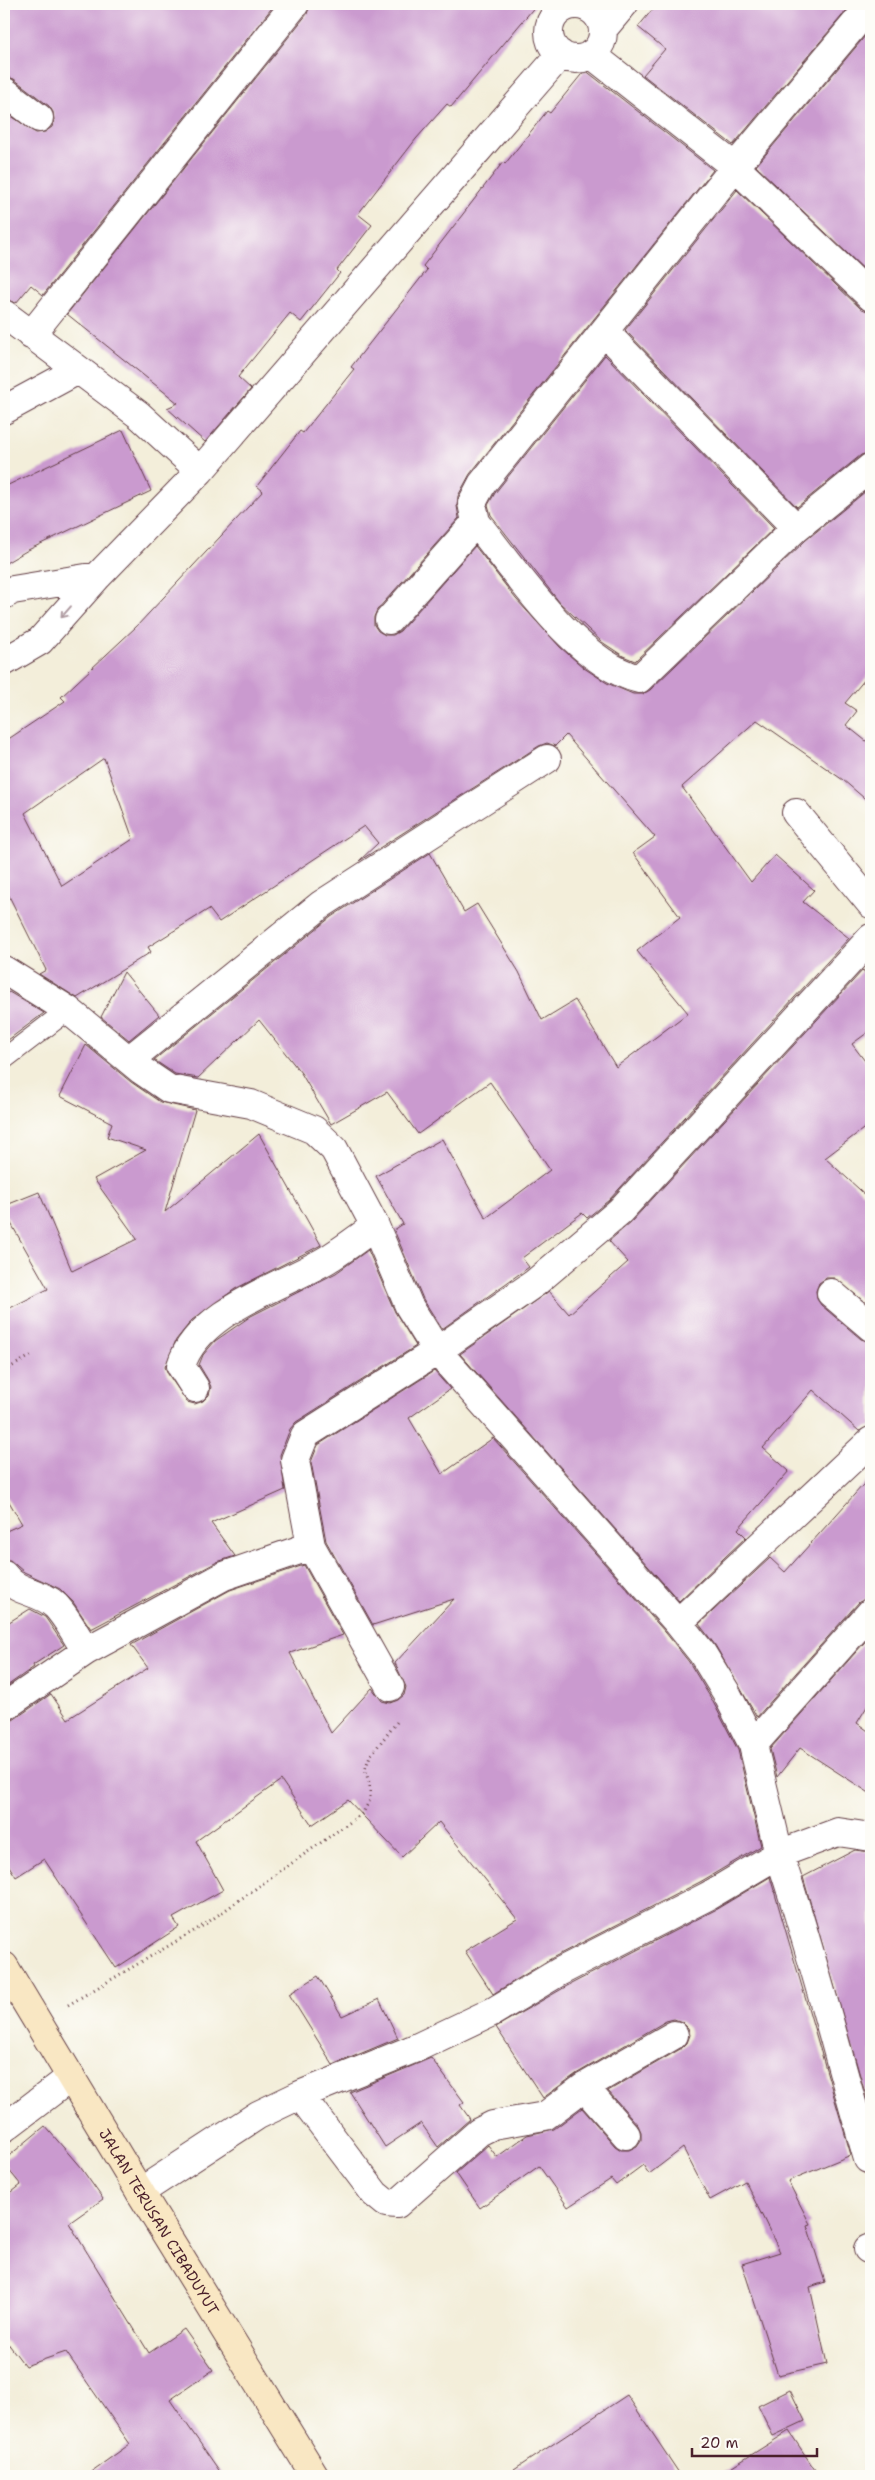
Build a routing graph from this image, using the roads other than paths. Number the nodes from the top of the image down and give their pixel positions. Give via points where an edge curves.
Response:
1 (296, 4) edge
2 (624, 4) edge
3 (871, 5) edge
4 (561, 7) edge
5 (603, 29) junction
6 (560, 54) junction
7 (591, 54) junction
8 (4, 91) edge
9 (39, 118) dead end
10 (736, 167) junction
11 (871, 297) edge
12 (4, 314) edge
13 (605, 332) junction
14 (30, 335) junction
15 (78, 370) junction
16 (4, 410) edge
17 (871, 467) edge
18 (200, 471) junction
19 (476, 522) junction
20 (796, 528) junction
21 (98, 576) junction
22 (4, 595) edge
23 (389, 620) dead end
24 (4, 662) edge
25 (547, 759) dead end
26 (796, 813) dead end
27 (871, 904) edge
28 (871, 938) edge
29 (4, 970) edge
30 (68, 1010) junction
31 (4, 1060) edge
32 (129, 1060) junction
33 (375, 1226) junction
34 (831, 1293) dead end
35 (871, 1327) edge
36 (437, 1351) junction
37 (195, 1388) dead end
38 (871, 1441) edge
39 (311, 1546) junction
40 (4, 1575) edge
41 (871, 1612) edge
42 (678, 1623) junction
43 (86, 1651) junction
44 (390, 1687) road end
45 (4, 1707) edge
46 (754, 1745) junction
47 (871, 1837) edge
48 (779, 1854) junction
49 (4, 1966) edge
50 (674, 2035) dead end
51 (71, 2077) junction
52 (584, 2087) junction
53 (300, 2095) junction
54 (4, 2128) edge
55 (626, 2135) dead end
56 (868, 2159) dead end
57 (140, 2192) junction
58 (315, 2476) edge

1 - 14 street
2 - 5 street
3 - 10 street
4 - 5 street via 588,7 596,13
4 - 6 street via 551,23 550,40
5 - 7 street via 601,43
6 - 7 street via 576,59
6 - 18 street
7 - 10 street
8 - 9 street
10 - 11 street
10 - 13 street
12 - 14 street
13 - 19 street via 482,484 472,503
13 - 20 street
14 - 15 street
15 - 16 street
15 - 18 street via 139,415
17 - 20 street
18 - 21 street
19 - 20 street via 568,636 623,675 639,679
19 - 23 street
21 - 22 street via 12,590
21 -> 24 street via 40,641
25 - 32 street via 322,904
26 - 27 street
28 - 36 street via 620,1212 535,1283
29 - 30 street
30 - 31 lane
30 - 32 street
32 - 33 street via 169,1089 251,1104 314,1130 334,1149
33 - 36 street via 409,1306
33 - 37 street via 328,1259 230,1309 186,1350 181,1366
34 - 35 street
36 - 39 street via 305,1435 295,1460
36 - 42 street
38 - 42 street
39 - 43 street via 224,1576
39 - 44 street
40 - 43 street via 20,1590 43,1597 56,1606
41 - 46 street
42 - 46 street via 707,1661
43 - 45 street
46 - 48 street
47 - 48 street via 838,1832
48 - 53 street via 708,1896 559,1972 494,2011 416,2048
48 - 56 street via 815,1964
49 - 51 main road, JALAN TERUSAN CIBADUYUT
50 - 52 street
51 - 54 street
51 - 57 main road, JALAN TERUSAN CIBADUYUT
52 - 53 street via 545,2116 493,2125 479,2132 397,2204 386,2203 375,2194
52 - 55 street
53 - 57 street via 258,2115
57 - 58 main road, JALAN TERUSAN CIBADUYUT

